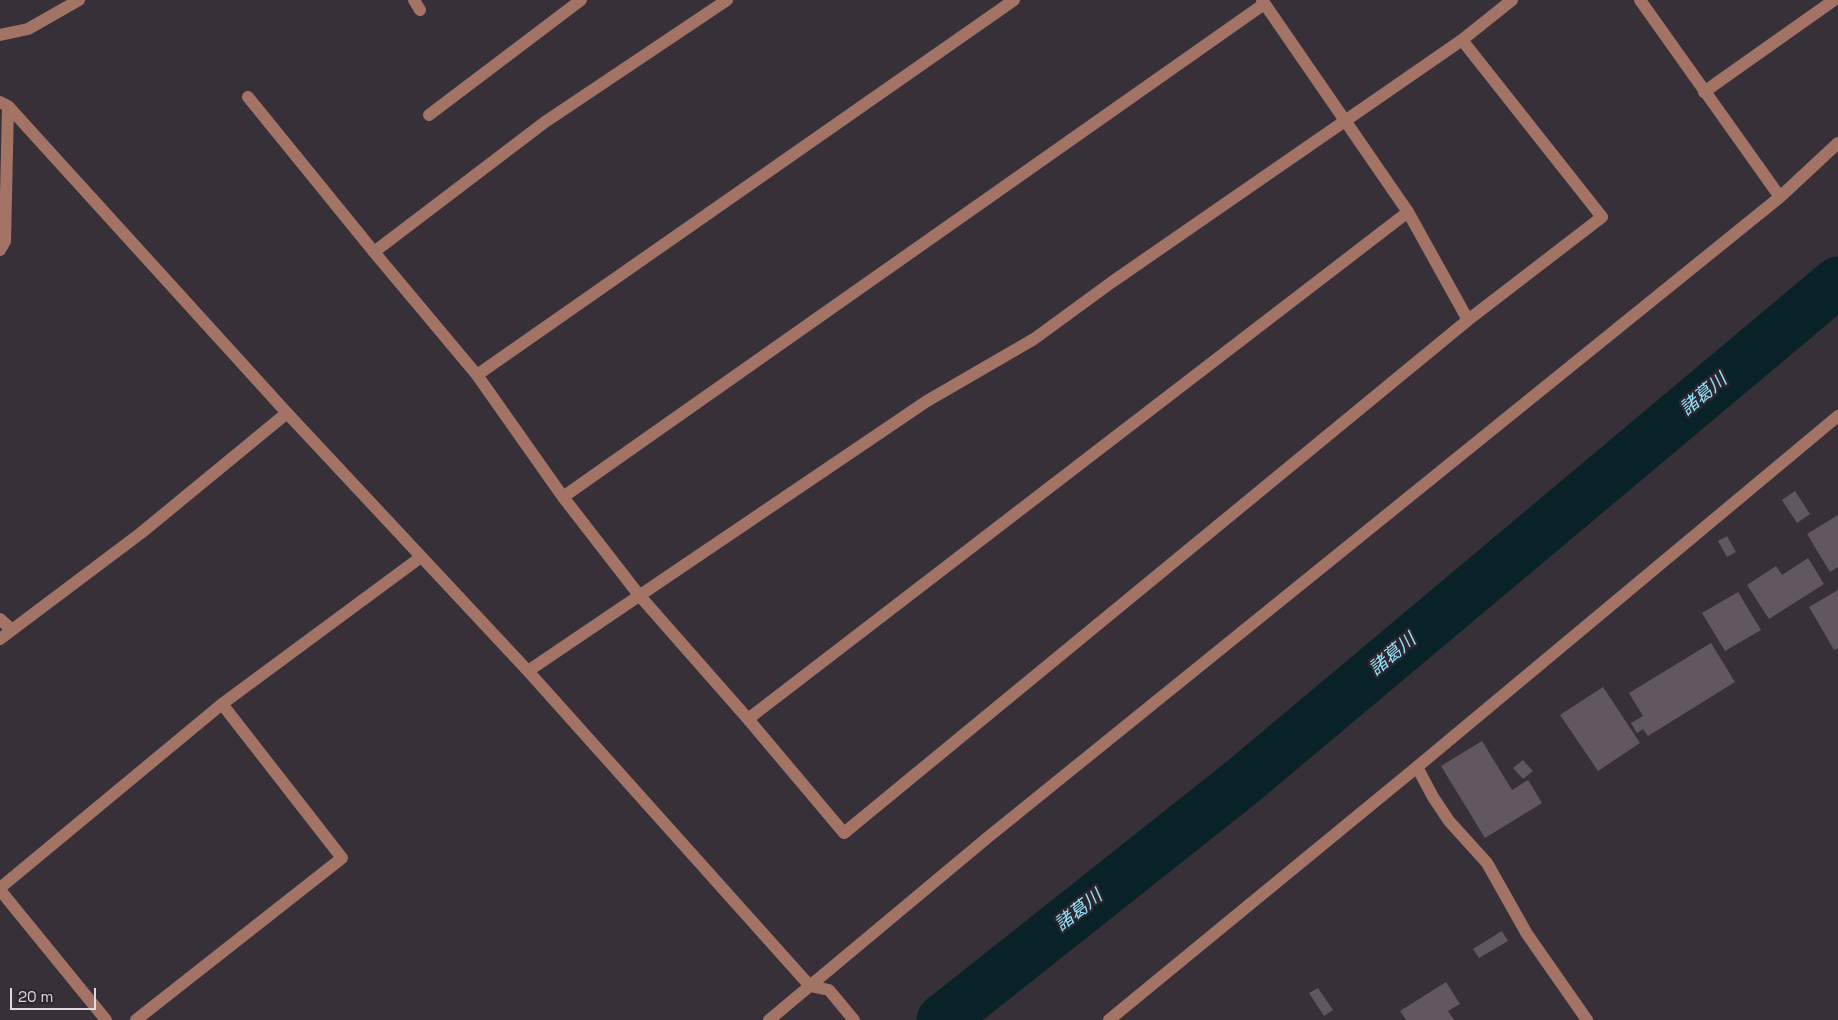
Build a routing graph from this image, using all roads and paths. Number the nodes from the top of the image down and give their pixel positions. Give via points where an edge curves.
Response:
1 (78, 0) edge
2 (581, 0) edge
3 (728, 0) edge
4 (1014, 0) edge
5 (1512, 0) edge
6 (1640, 0) edge
7 (1834, 0) edge
8 (1263, 2) edge
9 (0, 35) edge
10 (1462, 40) junction
11 (1704, 92) junction
12 (248, 97) dead end
13 (4, 104) edge
14 (429, 115) dead end
15 (1344, 121) junction
16 (1838, 143) edge
17 (1780, 197) junction
18 (1408, 212) junction
19 (0, 250) edge
20 (374, 252) junction
21 (1468, 320) junction
22 (477, 375) junction
23 (287, 413) junction
24 (1838, 416) edge
25 (562, 497) junction
26 (421, 557) junction
27 (639, 595) junction
28 (0, 620) edge
29 (12, 630) junction
30 (0, 639) edge
31 (528, 671) junction
32 (222, 704) junction
33 (748, 719) junction
34 (1417, 767) junction
35 (0, 889) edge
36 (810, 986) junction
37 (106, 1020) edge
38 (136, 1020) edge
39 (769, 1020) edge
40 (854, 1020) edge
41 (1109, 1020) edge
42 (1587, 1020) edge

1 - 9 street via 28,29
2 - 14 street
3 - 20 street via 546,122
4 - 22 street
5 - 10 street
6 - 11 street
7 - 11 street
8 - 15 street
8 - 25 street
10 - 15 street
10 - 21 street via 1602,217
11 - 17 street
12 - 20 street
13 - 19 street via 5,241
13 - 23 street
15 - 18 street
15 - 27 street via 1034,339 927,402
16 - 17 street
17 - 36 street via 987,838
18 - 21 street
18 - 33 street
20 - 22 street
21 - 33 street via 844,832
22 - 25 street
23 - 26 street
23 - 29 street via 141,533
24 - 34 street
25 - 27 street
26 - 31 street
26 - 32 street
27 - 31 street
27 - 33 street
28 - 29 street
29 - 30 street
31 - 36 street
32 - 35 street
32 - 38 street via 342,858
34 - 41 street
34 - 42 street via 1449,821 1487,863 1527,934
35 - 37 street
36 - 39 street
36 - 40 street via 829,990

